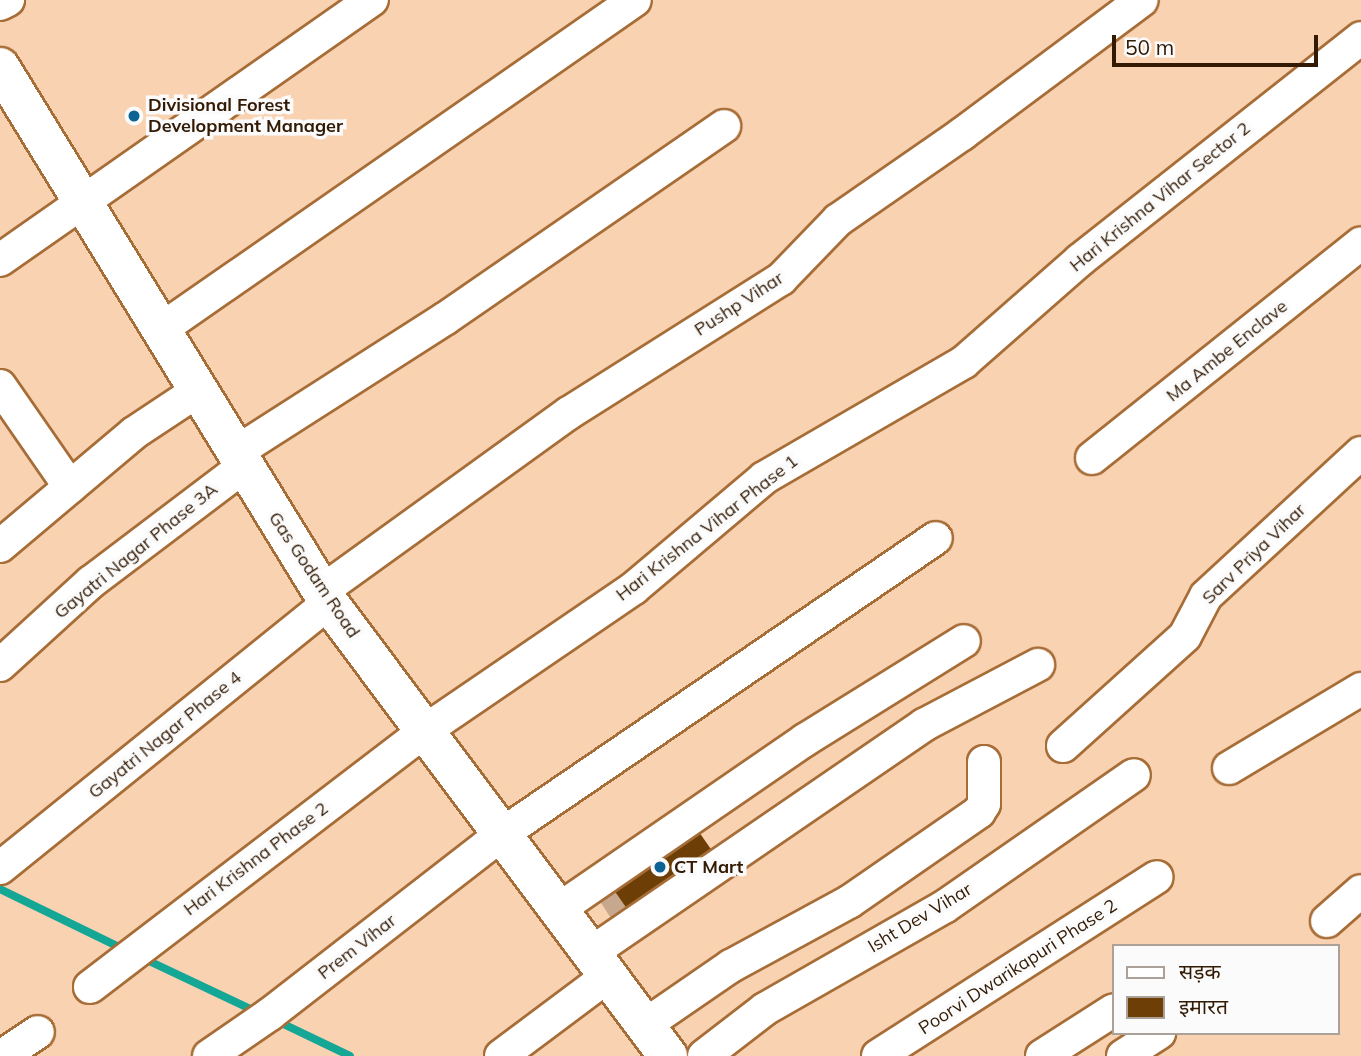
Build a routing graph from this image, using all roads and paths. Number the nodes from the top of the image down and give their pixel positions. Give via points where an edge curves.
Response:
1 (8, 0) edge
2 (372, 0) edge
3 (635, 0) edge
4 (1142, 0) edge
5 (0, 4) edge
6 (1361, 38) edge
7 (4, 85) edge
8 (724, 126) dead end
9 (81, 201) junction
10 (1361, 243) edge
11 (0, 260) edge
12 (160, 330) junction
13 (964, 362) joint
14 (0, 386) edge
15 (196, 392) junction
16 (1361, 453) edge
17 (1092, 458) dead end
18 (239, 460) junction
19 (70, 487) junction
20 (936, 538) dead end
21 (0, 546) edge
22 (326, 597) junction
23 (964, 641) dead end
24 (0, 665) edge
25 (1038, 665) dead end
26 (1361, 689) edge
27 (423, 732) junction
28 (1063, 746) dead end
29 (984, 762) dead end
30 (1229, 768) dead end
31 (1134, 775) dead end
32 (502, 834) junction
33 (0, 867) edge
34 (1157, 877) dead end
35 (1361, 891) edge
36 (559, 909) junction
37 (1327, 921) dead end
38 (599, 965) junction
39 (90, 987) dead end
40 (1112, 1011) edge
41 (645, 1025) junction
42 (38, 1032) dead end
43 (1156, 1035) edge
44 (2, 1056) edge
45 (209, 1056) edge
46 (501, 1056) edge
47 (668, 1056) edge
48 (704, 1056) edge
49 (878, 1056) edge
50 (1042, 1056) edge
51 (1123, 1056) edge

1 - 5 street
2 - 9 street
3 - 12 street
4 - 22 street, Pushp Vihar via 838,220 781,279 569,413
6 - 13 street, Hari Krishna Vihar Sector 2 via 1080,260
7 - 9 main road, Gas Godam Road
8 - 18 street, Gayatri Nagar Phase 3A
9 - 11 street
9 - 12 main road, Gas Godam Road
10 - 17 street, Ma Ambe Enclave
12 - 15 main road, Gas Godam Road
13 - 27 street, Hari Krishna Vihar Phase 1 via 775,471 634,588
14 - 19 street
15 - 18 main road, Gas Godam Road
15 - 19 street via 134,433
16 - 28 street, Sarv Priya Vihar via 1206,596 1185,636
18 - 22 main road, Gas Godam Road
18 - 24 street, Gayatri Nagar Phase 3A
19 - 21 street
20 - 32 street, Prem Vihar
22 - 27 main road, Gas Godam Road
22 - 33 street, Gayatri Nagar Phase 4
23 - 36 street via 805,740
25 - 38 street via 924,725
26 - 30 street
27 - 32 main road, Gas Godam Road
27 - 39 street, Hari Krishna Phase 2
29 - 41 street via 984,804 979,812 849,902 731,966
31 - 48 street, Isht Dev Vihar via 944,907 765,1009
32 - 36 main road, Gas Godam Road
32 - 45 street, Prem Vihar
34 - 49 street, Poorvi Dwarikapuri Phase 2
35 - 37 street
36 - 38 main road, Gas Godam Road
38 - 41 main road, Gas Godam Road
38 - 46 street
40 - 50 street
41 - 47 main road, Gas Godam Road
42 - 44 street
43 - 51 street

